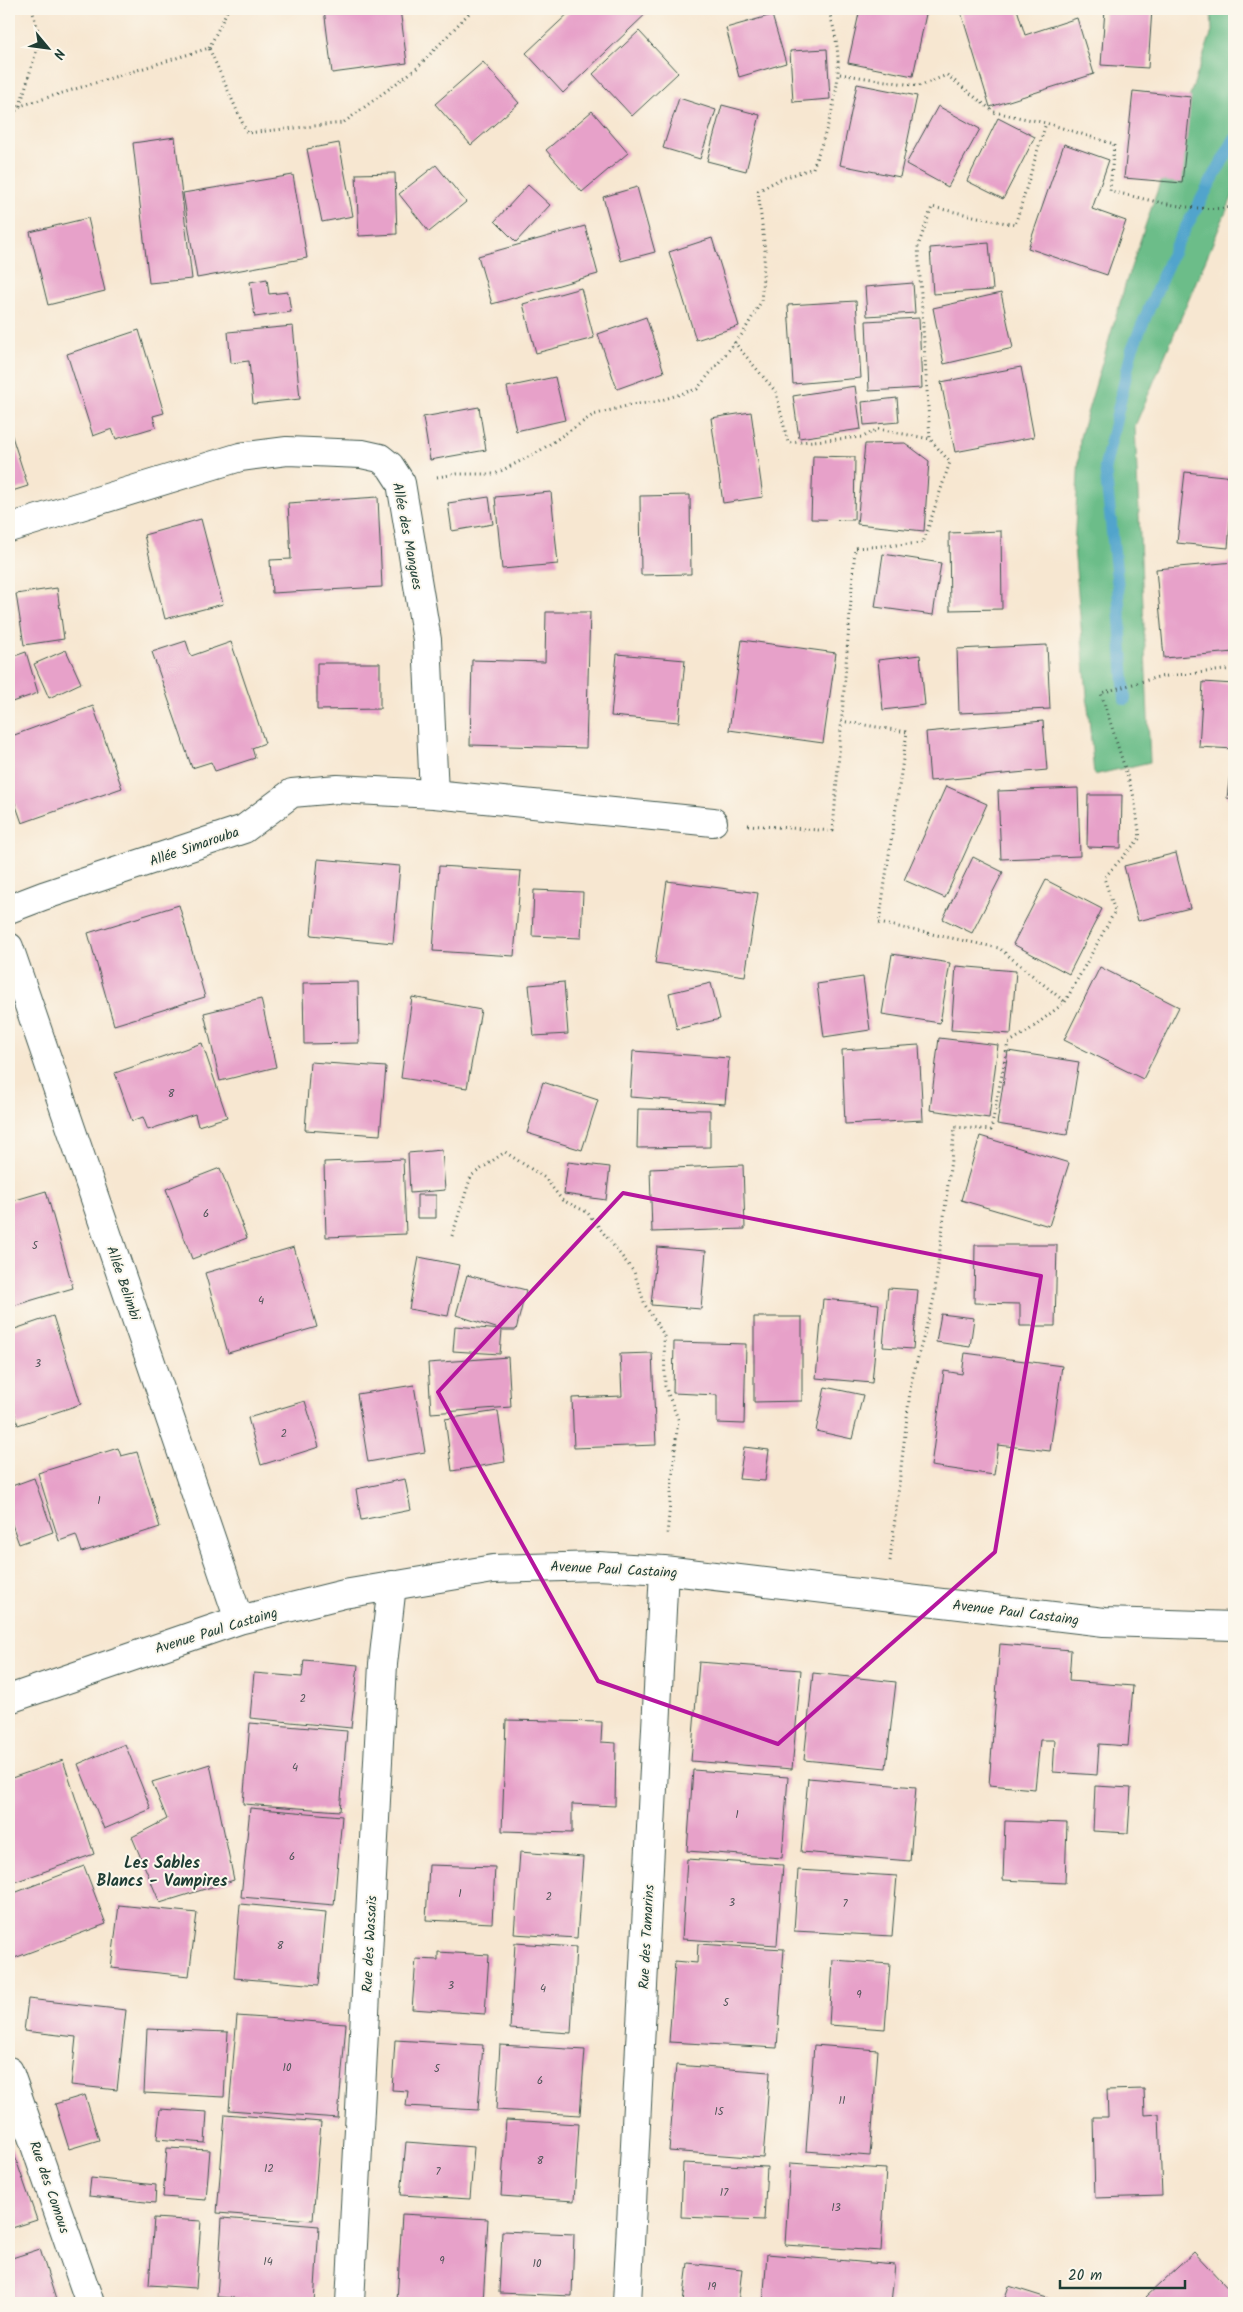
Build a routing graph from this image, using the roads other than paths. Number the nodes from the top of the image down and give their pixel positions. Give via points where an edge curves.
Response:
1 (9, 528) edge
2 (434, 794) junction
3 (713, 822) road end
4 (9, 909) edge
5 (9, 947) edge
6 (664, 1570) junction
7 (392, 1585) junction
8 (239, 1620) junction
9 (1234, 1626) edge
10 (9, 1699) edge
11 (9, 2071) edge
12 (90, 2303) edge
13 (350, 2303) edge
14 (627, 2303) edge

1 - 2 street, Allée des Mangues via 240,457 287,451 362,454 380,458 390,466 401,483 427,640
2 - 3 street, Allée Simarouba
2 - 4 street, Allée Simarouba via 337,790 292,793 244,829
5 - 8 street, Allée Belimbi
6 - 7 street, Avenue Paul Castaing via 598,1566 502,1568
6 - 9 street, Avenue Paul Castaing via 1104,1622
6 - 14 street, Rue des Tamarins
7 - 8 street, Avenue Paul Castaing
7 - 13 street, Rue des Wassaïs via 383,1674
8 - 10 street, Avenue Paul Castaing
11 - 12 street, Rue des Comous

